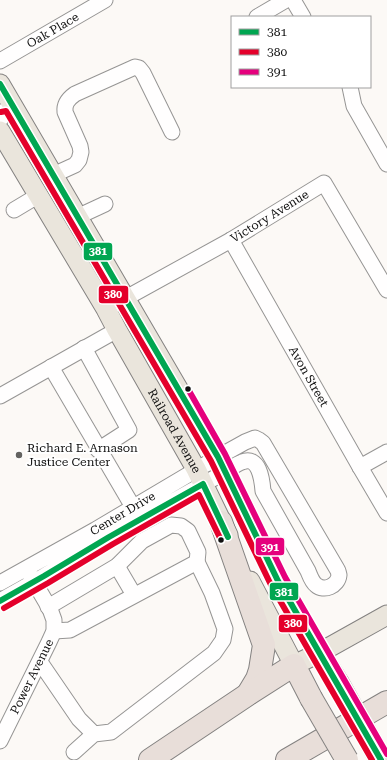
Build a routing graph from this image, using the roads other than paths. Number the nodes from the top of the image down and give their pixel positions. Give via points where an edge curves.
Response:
1 (105, 0) edge
2 (286, 0) edge
3 (293, 0) edge
4 (267, 14) edge
5 (302, 16) edge
6 (0, 61) edge
7 (0, 84) edge
8 (350, 88) edge
9 (5, 104) edge
10 (0, 120) edge
11 (0, 130) edge
12 (172, 132) dead end
13 (387, 164) edge
14 (52, 175) junction
15 (39, 195) junction
16 (105, 204) dead end
17 (14, 210) dead end
18 (77, 217) junction
19 (231, 240) junction
20 (387, 290) edge
21 (126, 299) junction
22 (106, 309) junction
23 (117, 330) junction
24 (84, 348) junction
25 (51, 367) junction
26 (0, 396) edge
27 (98, 450) junction
28 (387, 452) edge
29 (221, 464) junction
30 (360, 467) junction
31 (280, 470) junction
32 (262, 476) junction
33 (200, 477) junction
34 (132, 507) junction
35 (387, 513) edge
36 (222, 522) junction
37 (197, 557) junction
38 (117, 566) junction
39 (26, 569) junction
40 (34, 582) junction
41 (0, 583) edge
42 (134, 595) junction
43 (0, 601) edge
44 (48, 607) junction
45 (387, 615) edge
46 (54, 631) junction
47 (320, 653) junction
48 (40, 662) junction
49 (294, 665) junction
50 (247, 695) junction
51 (387, 702) edge
52 (94, 734) junction
53 (0, 740) edge
54 (74, 752) dead end
55 (150, 760) edge
56 (287, 760) edge
57 (347, 760) edge
58 (381, 760) edge

1 - 6 street, Oak Place
2 - 4 street
3 - 5 street
7 - 9 main road, Railroad Avenue
8 - 13 street via 354,106
9 - 10 street
9 - 14 main road, Railroad Avenue
11 - 15 main road, Railroad Avenue
12 - 14 street via 143,73 135,67 68,99 64,109 81,152 75,165
14 - 18 main road, Railroad Avenue
15 - 17 street
15 - 22 main road, Railroad Avenue
16 - 18 street
18 - 21 main road, Railroad Avenue
19 - 20 street, Victory Avenue via 324,183
19 - 21 street, Victory Avenue
19 - 30 street, Avon Street
21 - 22 street, Victory Avenue
21 - 29 main road, Railroad Avenue
22 - 23 main road, Railroad Avenue
23 - 24 street
23 - 33 main road, Railroad Avenue
24 - 25 street
24 - 27 street via 129,430
25 - 26 street
25 - 27 street
27 - 34 street
28 - 30 street
29 - 31 street via 245,442 255,438 264,443
29 - 32 street via 252,461
29 - 33 street, Center Drive
29 - 47 main road, Railroad Avenue via 278,581
30 - 35 street, Avon Street
31 - 32 street
31 - 32 street via 337,569 339,575 334,585 321,588 310,578 264,491
33 - 34 street, Center Drive
33 - 36 main road, Railroad Avenue
33 - 40 street, Center Drive via 109,537
34 - 39 street, Center Drive
36 - 49 main road, Railroad Avenue
36 - 50 highway via 264,645 257,679
37 - 38 street via 188,531 171,524 142,541
37 - 42 street
37 - 52 street via 225,629 223,640 214,653 111,732
38 - 42 street
38 - 44 street
39 - 40 street, Power Avenue
39 - 41 street, Center Drive
40 - 43 street, Center Drive
40 - 44 street, Power Avenue
42 - 46 street via 70,630
44 - 46 street, Power Avenue via 54,620
45 - 47 main road
46 - 48 street, Power Avenue
47 - 49 main road
47 - 58 highway, Railroad Avenue, bridge
48 - 52 street via 78,719
48 - 53 street, Power Avenue
49 - 50 highway
49 - 57 highway, Railroad Avenue, bridge
50 - 55 highway
51 - 56 highway
52 - 54 street

